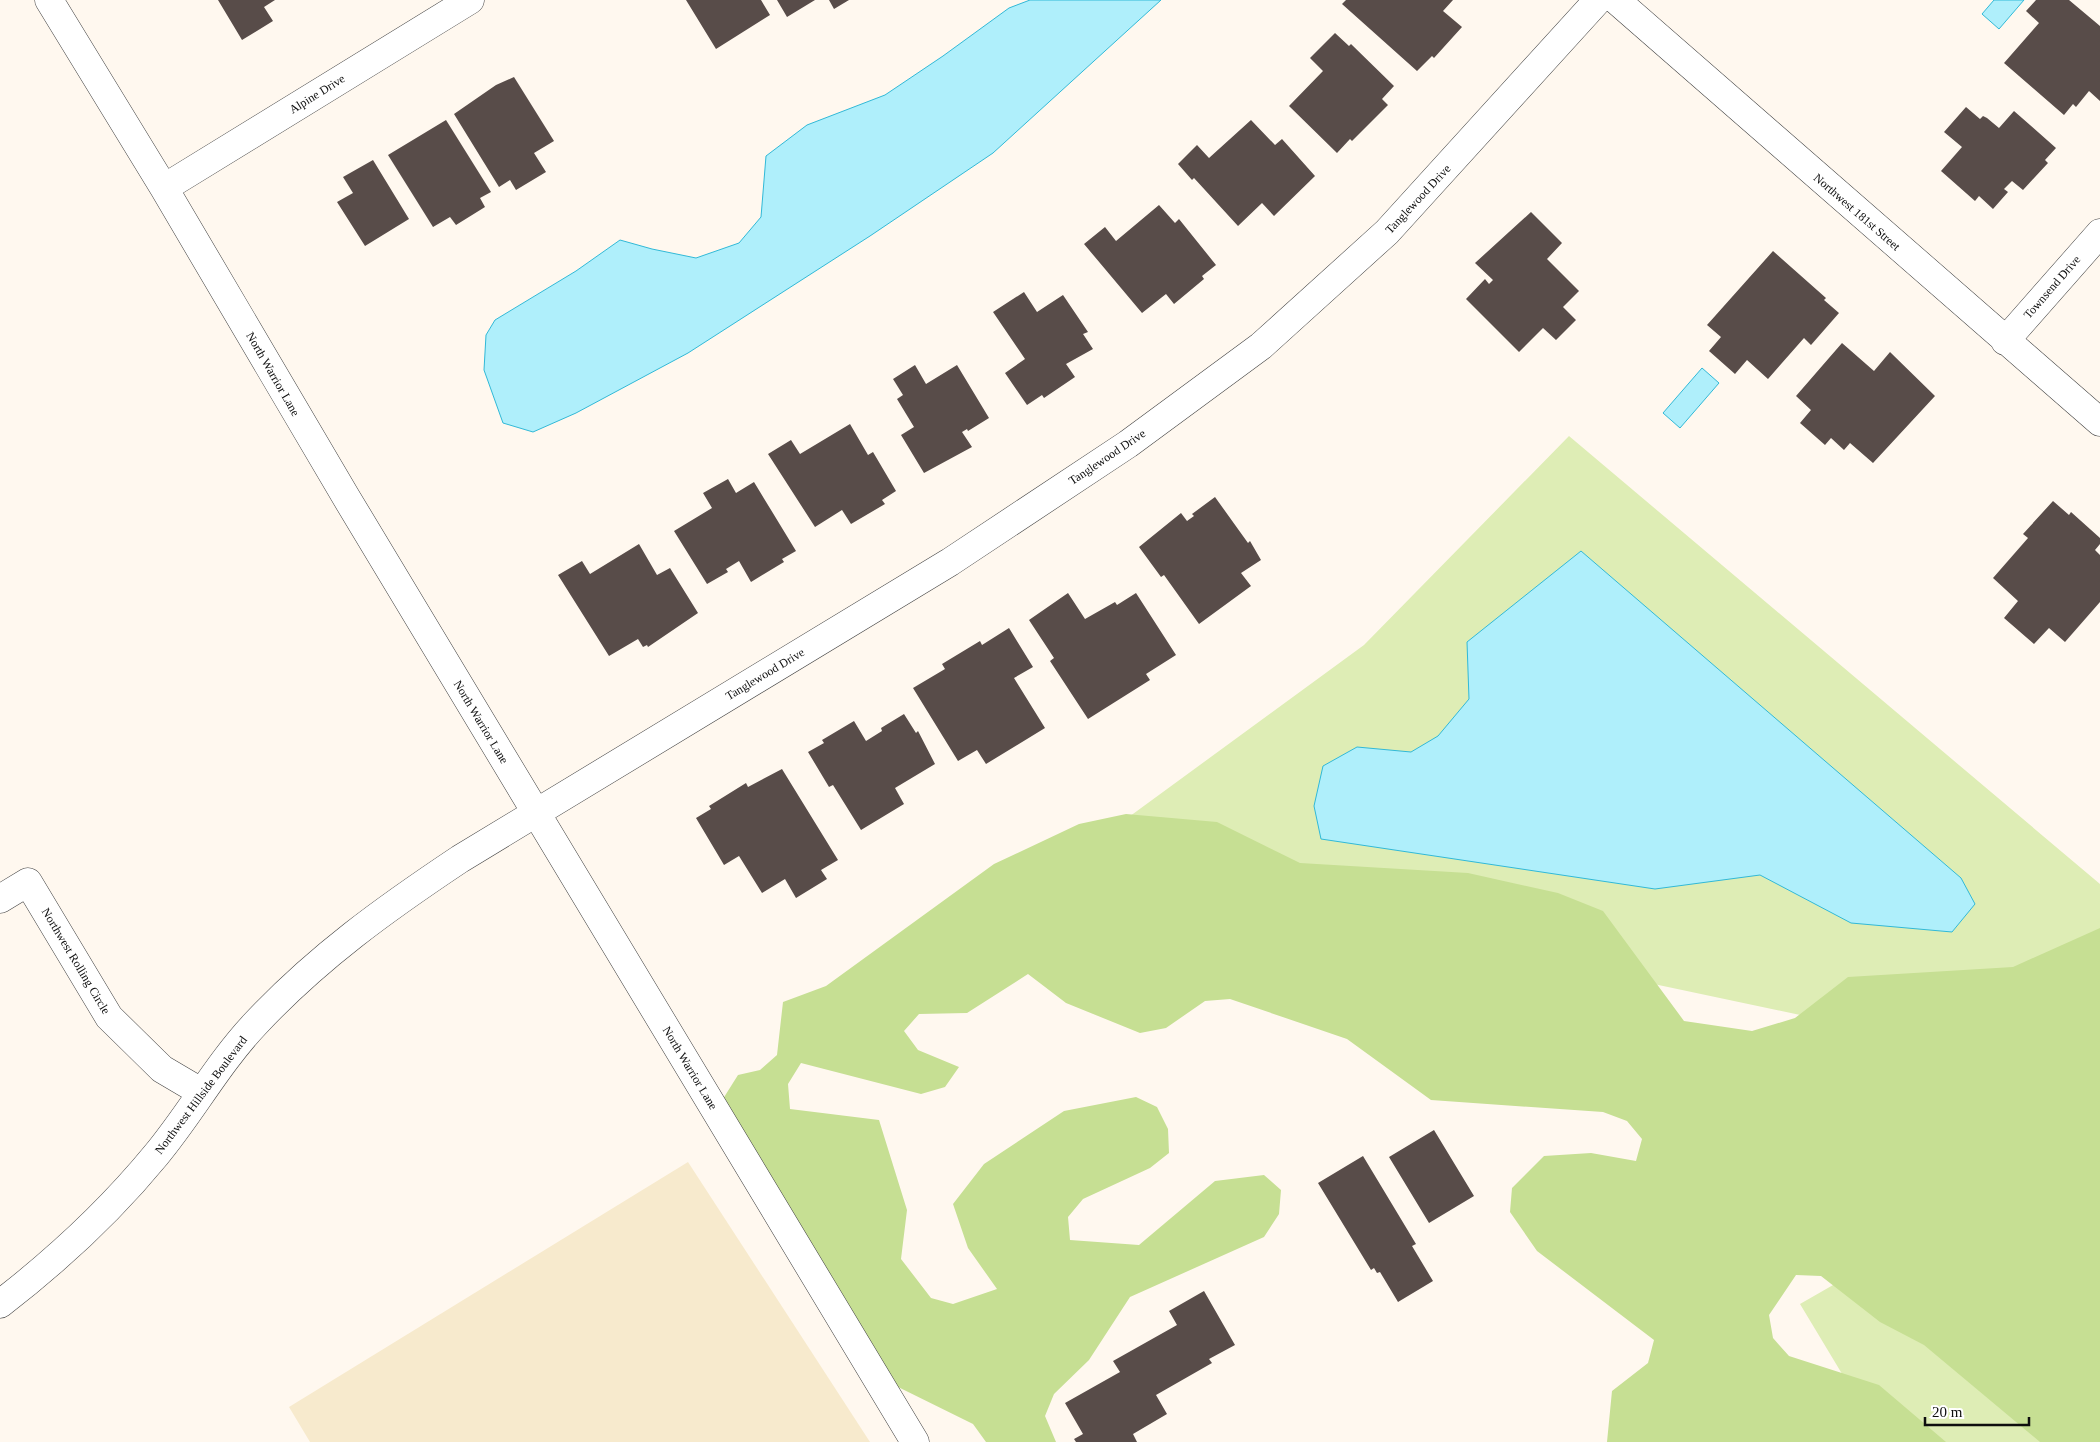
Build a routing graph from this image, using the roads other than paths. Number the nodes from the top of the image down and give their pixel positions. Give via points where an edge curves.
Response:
1 (49, 0) edge
2 (470, 0) edge
3 (1598, 0) edge
4 (1616, 0) edge
5 (164, 188) junction
6 (2100, 233) edge
7 (2005, 341) junction
8 (2100, 422) edge
9 (536, 812) junction
10 (0, 899) edge
11 (201, 1092) junction
12 (0, 1304) edge
13 (915, 1442) edge

1 - 5 street, North Warrior Lane
2 - 5 street, Alpine Drive
3 - 9 street, Tanglewood Drive via 1387,232 1261,346 1128,444 950,562
4 - 7 street, Northwest 181st Street
5 - 9 street, North Warrior Lane
6 - 7 street, Townsend Drive
7 - 8 street, Northwest 181st Street
9 - 11 street, Northwest Hillside Boulevard via 397,901 340,944 297,981 255,1024
9 - 13 street, North Warrior Lane
10 - 11 street, Northwest Rolling Circle via 28,882 109,1017 162,1069
11 - 12 street, Northwest Hillside Boulevard via 157,1154 97,1221 38,1275

